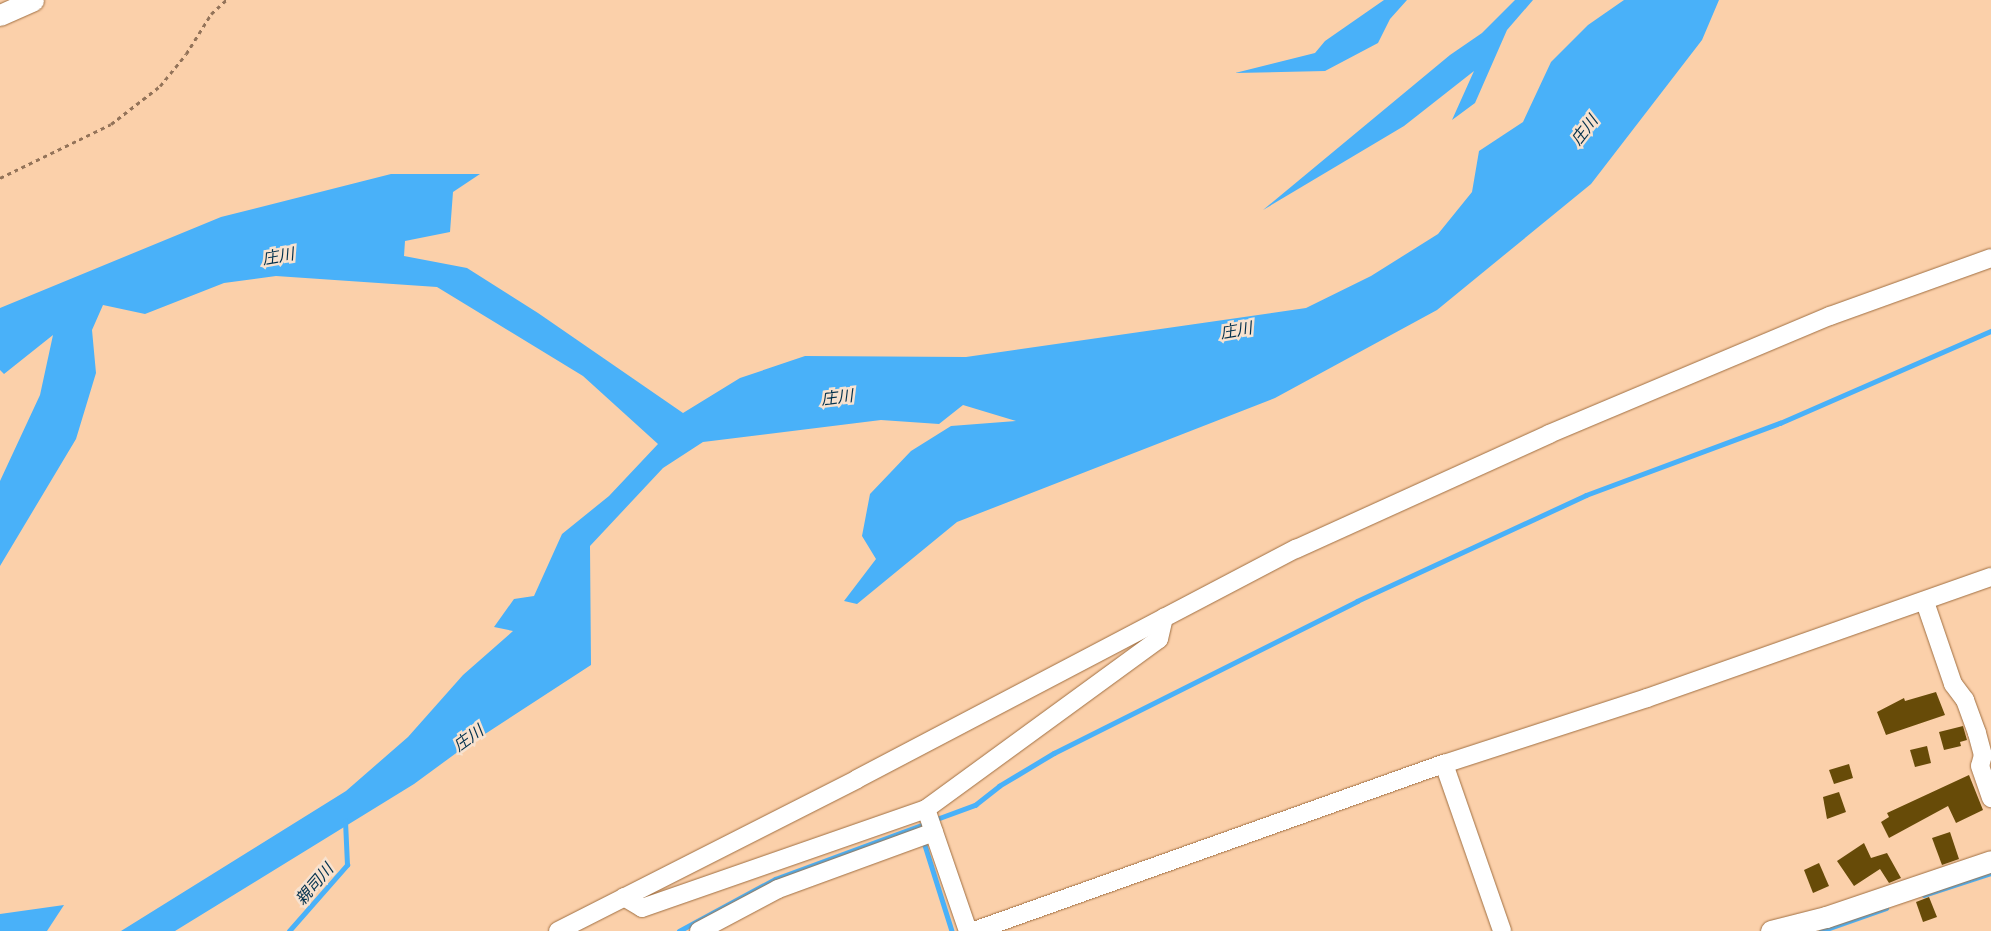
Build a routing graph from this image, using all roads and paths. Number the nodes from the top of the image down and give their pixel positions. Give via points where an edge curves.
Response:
1 (33, 0) edge
2 (226, 0) edge
3 (0, 16) edge
4 (0, 178) edge
5 (1991, 258) edge
6 (1991, 577) edge
7 (1925, 602) junction
8 (1164, 618) junction
9 (1444, 764) junction
10 (1991, 798) edge
11 (926, 809) junction
12 (934, 832) junction
13 (1991, 861) edge
14 (624, 897) junction
15 (558, 931) edge
16 (699, 931) edge
17 (968, 931) edge
18 (974, 931) edge
19 (1502, 931) edge
20 (1771, 931) edge

1 - 3 street
2 - 4 path via 211,14 186,54 160,86 110,124
5 - 8 street via 1830,316 1549,434 1296,549
6 - 7 street
7 - 9 street
7 - 10 street via 1953,684 1965,700 1977,733 1983,755 1980,766
8 - 11 street via 1159,639
8 - 14 street
9 - 18 street
9 - 19 street
11 - 12 street
11 - 14 street via 642,908
12 - 16 street via 778,889
12 - 17 street
13 - 20 street via 1826,917
14 - 15 street

